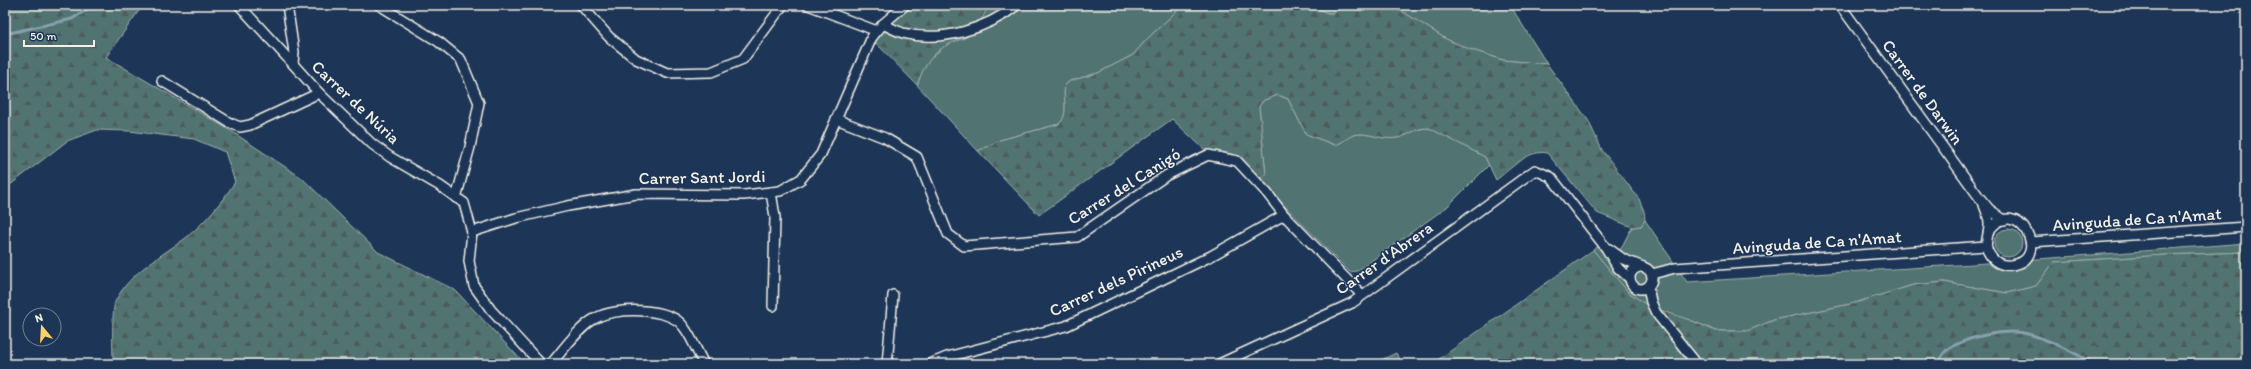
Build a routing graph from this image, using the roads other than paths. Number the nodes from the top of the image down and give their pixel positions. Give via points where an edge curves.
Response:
1 (239, 5) edge
2 (287, 5) edge
3 (379, 5) edge
4 (581, 5) edge
5 (783, 5) edge
6 (808, 5) edge
7 (905, 5) edge
8 (1018, 5) edge
9 (1840, 5) edge
10 (880, 28) junction
11 (292, 64) junction
12 (162, 81) dead end
13 (319, 93) junction
14 (836, 119) junction
15 (771, 192) junction
16 (1979, 197) junction
17 (456, 198) junction
18 (1284, 215) junction
19 (2004, 220) junction
20 (2246, 227) edge
21 (472, 232) junction
22 (1988, 232) junction
23 (2031, 242) junction
24 (1986, 246) junction
25 (1606, 248) junction
26 (1643, 267) junction
27 (1652, 274) junction
28 (1630, 278) junction
29 (1645, 288) junction
30 (893, 295) dead end
31 (1362, 295) junction
32 (773, 306) dead end
33 (541, 364) edge
34 (551, 364) edge
35 (704, 364) edge
36 (887, 364) edge
37 (930, 364) edge
38 (1219, 364) edge
39 (1697, 364) edge

1 - 11 street
2 - 11 street, Carrer de Núria via 294,52
3 - 17 street via 439,42 461,60 478,103 470,147
4 - 5 street via 609,37 636,59 667,73 711,72 743,58
6 - 10 street
7 - 10 street, Carrer Sant Jordi
8 - 10 street via 985,24 946,35 915,35
9 - 16 street, Carrer de Darwin
10 - 14 street, Carrer Sant Jordi via 872,37
11 - 13 street, Carrer de Núria
12 - 13 street via 230,123 240,126 250,125
13 - 17 street, Carrer de Núria via 372,144
14 - 15 street, Carrer Sant Jordi via 821,154 801,179 780,191
14 - 18 street, Carrer del Canigó via 885,138 918,157 948,234 964,246 1078,237 1167,175 1208,155 1237,161
15 - 21 street, Carrer Sant Jordi via 744,196 636,194 560,208
15 - 32 street via 775,217
16 - 19 street, Carrer de Darwin via 1989,209
16 - 22 street, Carrer de Darwin via 1990,222
17 - 21 street, Carrer de Núria via 464,203
18 - 31 street, Carrer del Canigó
18 - 37 street, Carrer dels Pirineus via 1210,256 1066,326 947,356
19 - 22 street via 1995,224
19 - 23 street via 2022,225 2028,232
20 - 23 street, Avinguda de Ca n'Amat
21 - 33 street via 469,261 474,286 491,310
22 - 24 street
23 - 24 street via 2026,256 2010,265 1996,262 1989,255
24 - 27 street, Avinguda de Ca n'Amat via 1675,268
25 - 26 street via 1623,259
25 - 28 street via 1618,268
25 - 31 street, Carrer d'Abrera via 1551,177 1535,170
26 - 27 street
26 - 28 street via 1633,269
27 - 29 street via 1652,281
28 - 29 street via 1635,287
29 - 39 street via 1645,296 1656,313
30 - 36 street
31 - 38 street, Carrer d'Abrera via 1352,303
34 - 35 street via 569,342 596,318 620,311 644,310 667,316 683,325

